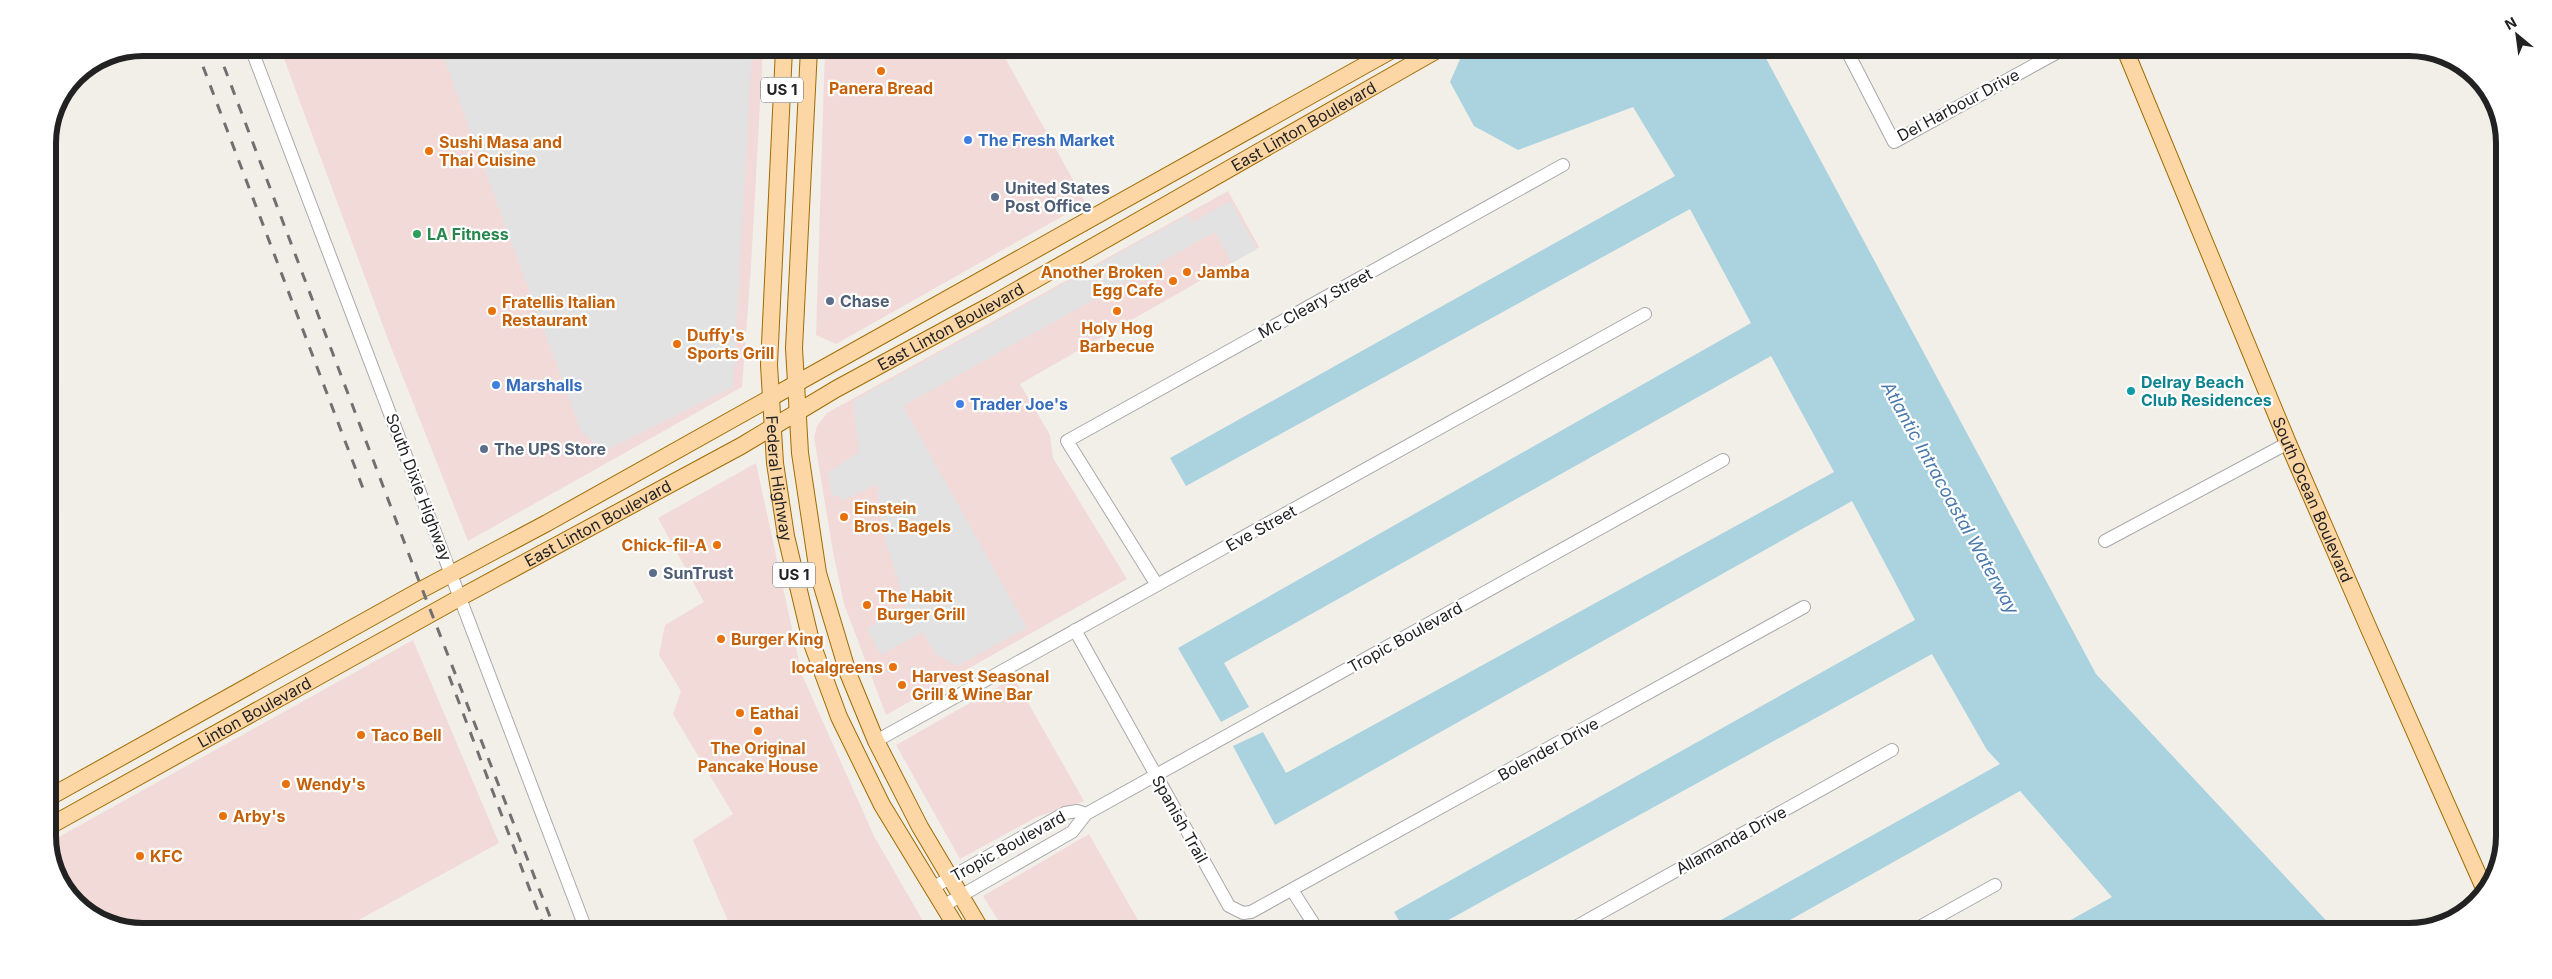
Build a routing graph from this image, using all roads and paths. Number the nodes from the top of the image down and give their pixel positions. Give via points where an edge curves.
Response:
1 (254, 56) edge
2 (784, 56) edge
3 (809, 56) edge
4 (1381, 56) edge
5 (1426, 56) edge
6 (1850, 56) edge
7 (2051, 56) edge
8 (2128, 56) edge
9 (1563, 165) dead end
10 (1109, 208) junction
11 (1123, 230) junction
12 (1645, 314) dead end
13 (796, 383) junction
14 (770, 397) junction
15 (798, 412) junction
16 (772, 427) junction
17 (2288, 442) junction
18 (1723, 460) dead end
19 (600, 493) junction
20 (590, 526) junction
21 (2105, 541) dead end
22 (452, 574) junction
23 (1157, 585) junction
24 (460, 597) junction
25 (1804, 607) dead end
26 (1075, 630) junction
27 (247, 687) junction
28 (218, 704) junction
29 (221, 731) junction
30 (876, 742) junction
31 (192, 747) junction
32 (1892, 750) dead end
33 (1156, 776) junction
34 (56, 794) edge
35 (1086, 814) junction
36 (56, 824) edge
37 (950, 878) junction
38 (2482, 883) edge
39 (1995, 885) dead end
40 (932, 888) junction
41 (1292, 890) junction
42 (960, 896) junction
43 (943, 906) junction
44 (583, 923) edge
45 (954, 923) edge
46 (977, 923) edge
47 (1313, 923) edge
48 (1583, 923) edge
49 (1927, 923) edge

1 - 22 street, South Dixie Highway
2 - 14 main road, Federal Highway / US 1 via 769,328
3 - 13 main road, Federal Highway / US 1 via 794,348
4 - 10 main road, East Linton Boulevard
5 - 11 main road, East Linton Boulevard
6 - 7 street, Del Harbour Drive via 1894,142
8 - 17 main road, South Ocean Boulevard
9 - 23 street, Mc Cleary Street via 1067,441
10 - 11 main road
10 - 13 main road, East Linton Boulevard
11 - 15 main road, East Linton Boulevard
12 - 23 street, Eve Street
13 - 14 main road, East Linton Boulevard
13 - 15 main road, Federal Highway / US 1
14 - 16 main road, Federal Highway / US 1
14 - 19 main road, East Linton Boulevard
15 - 16 main road, East Linton Boulevard
15 - 30 main road, Federal Highway / US 1 via 805,493 818,573 848,673
16 - 20 main road, East Linton Boulevard
16 - 40 main road, Federal Highway / US 1 via 786,536 802,606 824,678 872,787
17 - 21 street
17 - 38 main road, South Ocean Boulevard
18 - 33 street, Tropic Boulevard
19 - 20 main road via 590,515
19 - 22 main road, East Linton Boulevard
20 - 24 main road, East Linton Boulevard
22 - 24 street, South Dixie Highway
22 - 27 main road, Linton Boulevard
23 - 26 street, Eve Street
24 - 29 main road, Linton Boulevard
24 - 44 street, South Dixie Highway
25 - 41 street, Bolender Drive
26 - 30 street, Eve Street
26 - 33 street, Spanish Trail
27 - 28 main road, Linton Boulevard
27 - 29 main road via 226,716
28 - 31 main road
28 - 34 main road, Linton Boulevard
29 - 31 main road, Linton Boulevard
30 - 37 main road, Federal Highway / US 1
31 - 36 main road, Linton Boulevard
32 - 48 street, Allamanda Drive
33 - 35 street, Tropic Boulevard
33 - 41 street, Spanish Trail via 1229,906 1243,913 1251,912
35 - 37 street, Tropic Boulevard via 1077,811 1065,813
35 - 42 street, Tropic Boulevard via 1072,832
37 - 40 street, Tropic Boulevard
37 - 42 main road, Federal Highway / US 1
39 - 49 street
40 - 43 main road, Federal Highway / US 1
41 - 47 street
42 - 43 street, Tropic Boulevard
42 - 46 main road, Federal Highway / US 1
43 - 45 main road, Federal Highway / US 1

